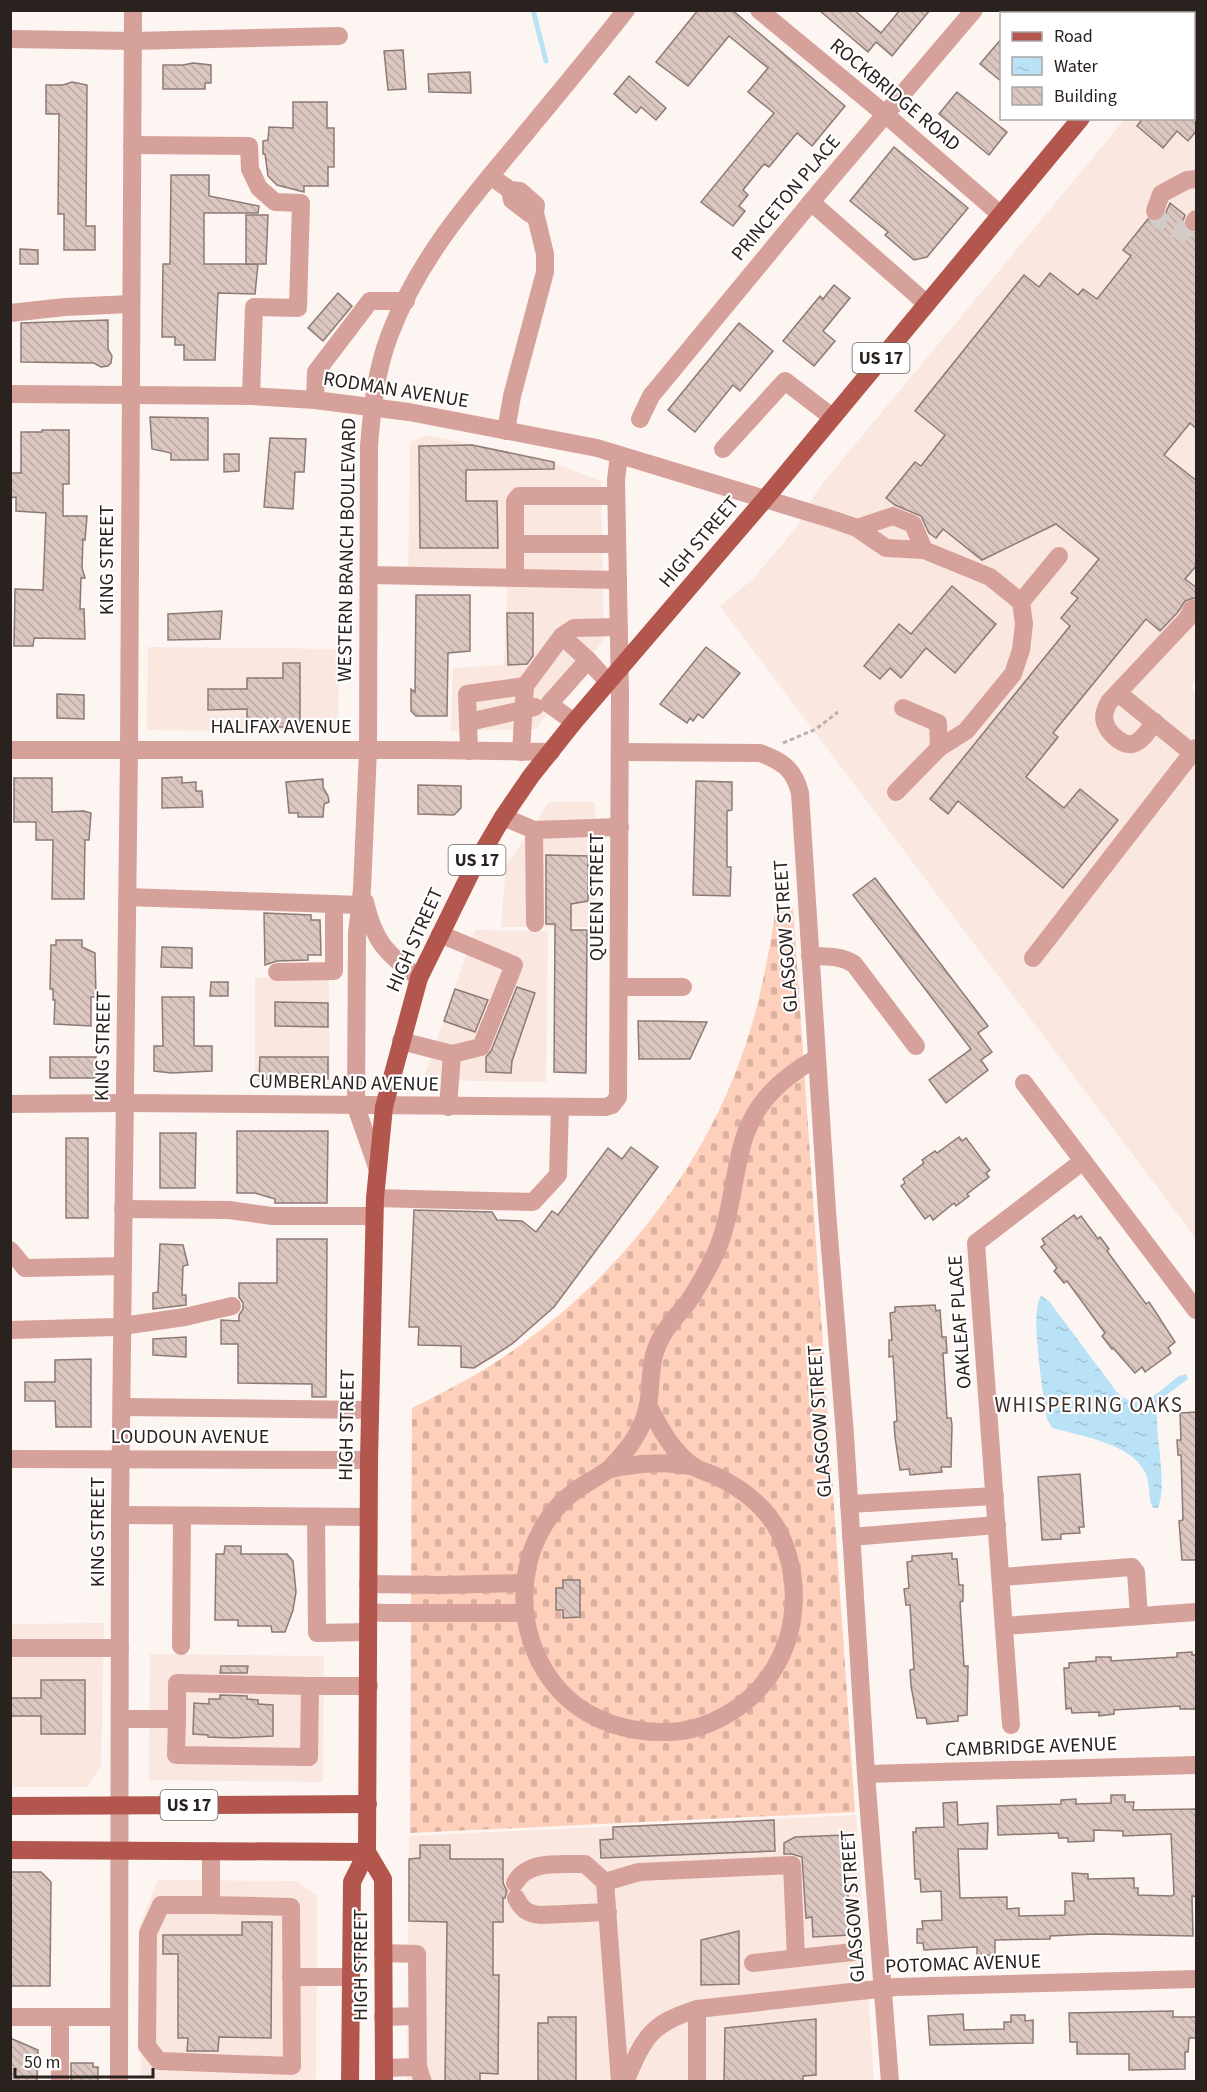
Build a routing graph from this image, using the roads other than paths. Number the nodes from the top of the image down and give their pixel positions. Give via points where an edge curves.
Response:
1 (133, 10) edge
2 (626, 10) edge
3 (759, 10) edge
4 (974, 10) edge
5 (339, 36) dead end
6 (10, 39) edge
7 (133, 41) junction
8 (886, 115) junction
9 (1080, 120) edge
10 (132, 145) junction
11 (490, 176) junction
12 (1197, 179) edge
13 (811, 202) junction
14 (1155, 210) dead end
15 (1001, 215) junction
16 (406, 301) junction
17 (131, 304) junction
18 (927, 304) junction
19 (10, 313) edge
20 (10, 394) edge
21 (130, 395) junction
22 (251, 396) junction
23 (315, 400) junction
24 (372, 408) junction
25 (832, 417) junction
26 (640, 419) dead end
27 (506, 431) junction
28 (723, 449) dead end
29 (619, 455) junction
30 (616, 496) junction
31 (765, 499) junction
32 (856, 528) junction
33 (515, 544) junction
34 (617, 544) junction
35 (924, 550) junction
36 (1059, 555) dead end
37 (369, 575) junction
38 (514, 578) junction
39 (618, 580) junction
40 (1021, 602) junction
41 (1197, 608) edge
42 (619, 627) junction
43 (562, 636) junction
44 (588, 660) junction
45 (614, 677) junction
46 (525, 686) junction
47 (1119, 693) junction
48 (549, 704) junction
49 (903, 708) dead end
50 (524, 710) junction
51 (469, 722) junction
52 (574, 722) junction
53 (1155, 722) junction
54 (939, 748) junction
55 (10, 750) edge
56 (129, 750) junction
57 (368, 750) junction
58 (469, 751) junction
59 (521, 752) junction
60 (551, 752) junction
61 (620, 752) junction
62 (1195, 753) edge
63 (897, 792) dead end
64 (503, 817) junction
65 (620, 827) junction
66 (534, 830) junction
67 (127, 897) junction
68 (361, 897) junction
69 (334, 904) junction
70 (535, 923) dead end
71 (440, 934) junction
72 (810, 956) junction
73 (1033, 958) dead end
74 (334, 971) junction
75 (357, 971) junction
76 (277, 972) dead end
77 (419, 978) junction
78 (619, 987) junction
79 (683, 987) dead end
80 (401, 1041) junction
81 (618, 1042) joint
82 (916, 1046) dead end
83 (452, 1054) junction
84 (817, 1058) junction
85 (1024, 1083) dead end
86 (125, 1103) junction
87 (10, 1104) edge
88 (356, 1107) junction
89 (384, 1107) junction
90 (448, 1107) junction
91 (560, 1107) junction
92 (1083, 1161) junction
93 (377, 1167) junction
94 (375, 1207) junction
95 (123, 1209) junction
96 (10, 1250) edge
97 (123, 1266) junction
98 (232, 1306) dead end
99 (1197, 1310) edge
100 (122, 1326) junction
101 (10, 1330) edge
102 (648, 1405) junction
103 (122, 1407) junction
104 (370, 1410) junction
105 (10, 1459) edge
106 (121, 1459) junction
107 (369, 1460) junction
108 (695, 1467) junction
109 (609, 1469) junction
110 (995, 1496) junction
111 (849, 1504) junction
112 (120, 1515) junction
113 (182, 1516) junction
114 (315, 1517) junction
115 (368, 1517) junction
116 (997, 1525) junction
117 (851, 1538) junction
118 (1001, 1577) junction
119 (524, 1583) junction
120 (368, 1584) junction
121 (368, 1612) junction
122 (1197, 1612) edge
123 (525, 1613) junction
124 (1139, 1616) junction
125 (1004, 1626) junction
126 (368, 1632) junction
127 (181, 1646) dead end
128 (10, 1648) edge
129 (120, 1648) junction
130 (310, 1686) junction
131 (369, 1686) junction
132 (120, 1719) junction
133 (177, 1719) junction
134 (1011, 1725) dead end
135 (1197, 1765) edge
136 (866, 1774) junction
137 (369, 1804) junction
138 (120, 1805) junction
139 (10, 1806) edge
140 (10, 1850) edge
141 (120, 1851) junction
142 (211, 1851) junction
143 (368, 1852) junction
144 (606, 1882) junction
145 (211, 1905) junction
146 (608, 1912) junction
147 (853, 1952) dead end
148 (383, 1953) junction
149 (796, 1958) junction
150 (753, 1963) dead end
151 (291, 1977) junction
152 (350, 1977) junction
153 (1197, 1979) edge
154 (882, 1989) junction
155 (697, 2009) junction
156 (417, 2016) junction
157 (10, 2017) edge
158 (119, 2017) junction
159 (384, 2017) junction
160 (60, 2018) junction
161 (212, 2073) edge
162 (421, 2074) edge
163 (384, 2075) edge
164 (60, 2082) edge
165 (118, 2082) edge
166 (350, 2082) edge
167 (620, 2082) edge
168 (625, 2082) edge
169 (697, 2082) edge
170 (890, 2082) edge

1 - 7 street, KING STREET
2 - 11 street, WESTERN BRANCH BOULEVARD
3 - 8 street, ROCKBRIDGE ROAD
4 - 8 street, PRINCETON PLACE
5 - 7 street
6 - 7 street
7 - 10 street, KING STREET
8 - 13 street, PRINCETON PLACE
8 - 15 street, ROCKBRIDGE ROAD
9 - 15 main road, HIGH STREET / US 17
10 - 17 street, KING STREET
10 - 22 street via 249,146 250,169 259,188 275,202 302,203 298,308 254,307
11 - 16 street, WESTERN BRANCH BOULEVARD via 459,213
11 - 27 street via 510,190 512,200 530,214 535,213 545,254 545,272
12 - 14 street via 1186,180 1161,194
13 - 18 street
13 - 26 street, PRINCETON PLACE via 651,396
15 - 18 main road, HIGH STREET / US 17
16 - 23 street via 370,301 316,372
16 - 24 street, WESTERN BRANCH BOULEVARD via 389,337
17 - 19 street
17 - 21 street, KING STREET
18 - 25 main road, HIGH STREET / US 17
20 - 21 street, RODMAN AVENUE
21 - 22 street, RODMAN AVENUE
21 - 56 street, KING STREET
22 - 23 street, RODMAN AVENUE
23 - 24 street, RODMAN AVENUE
24 - 27 street, RODMAN AVENUE
24 - 37 street, WESTERN BRANCH BOULEVARD
25 - 28 street via 785,381
25 - 31 main road, HIGH STREET / US 17
27 - 29 street, RODMAN AVENUE
29 - 30 street, QUEEN STREET
29 - 31 street, RODMAN AVENUE
30 - 33 street via 519,496 515,501
30 - 34 street, QUEEN STREET
31 - 32 street, RODMAN AVENUE
31 - 45 main road, HIGH STREET / US 17
32 - 35 street, RODMAN AVENUE via 886,548
32 - 35 street via 893,516 913,524
33 - 34 street
33 - 38 street
34 - 39 street, QUEEN STREET
35 - 40 street, RODMAN AVENUE via 990,577
36 - 40 street
37 - 38 street
37 - 57 street, WESTERN BRANCH BOULEVARD
38 - 39 street
39 - 42 street, QUEEN STREET
40 - 54 street via 1024,624 1013,674 966,731
41 - 47 street via 1192,609
42 - 43 street via 574,628
42 - 45 street, QUEEN STREET
43 - 44 street
43 - 46 street
44 - 45 street
44 - 48 street
45 - 52 main road, HIGH STREET / US 17
45 - 61 street, QUEEN STREET
46 - 50 street
46 - 51 street via 467,694
47 - 53 street
47 - 53 street via 1104,713 1112,734 1128,744 1135,743
48 - 50 street
48 - 52 street
49 - 54 street via 938,723
50 - 51 street
50 - 59 street
51 - 58 street
52 - 60 main road, HIGH STREET / US 17
53 - 62 street
54 - 63 street
55 - 56 street, HALIFAX AVENUE
56 - 57 street, HALIFAX AVENUE
56 - 67 street, KING STREET
57 - 58 street, HALIFAX AVENUE
57 - 68 street, WESTERN BRANCH BOULEVARD
58 - 59 street, HALIFAX AVENUE
59 - 60 street, HALIFAX AVENUE
60 - 64 main road, HIGH STREET / US 17
61 - 65 street, QUEEN STREET
61 - 72 street, GLASGOW STREET via 760,753 774,758 796,779
62 - 73 street
64 - 66 street
64 - 71 main road, HIGH STREET / US 17
65 - 66 street
65 - 78 street, QUEEN STREET
66 - 70 street
67 - 69 street
67 - 86 street, KING STREET
68 - 69 street
68 - 75 street, WESTERN BRANCH BOULEVARD
68 - 77 street via 378,941
69 - 74 street
71 - 77 main road, HIGH STREET / US 17
71 - 83 street via 514,965 481,1047
72 - 82 street via 836,957 854,964
72 - 84 street, GLASGOW STREET
74 - 75 street
74 - 76 street
75 - 88 street, WESTERN BRANCH BOULEVARD
77 - 80 main road, HIGH STREET / US 17
78 - 79 street
78 - 81 street, QUEEN STREET
80 - 83 street
80 - 89 main road, HIGH STREET / US 17
81 - 91 street, CUMBERLAND AVENUE via 618,1097 612,1105
83 - 90 street
84 - 102 street via 776,1085 760,1104 739,1155 728,1217 717,1249 702,1280 660,1339
84 - 111 street, GLASGOW STREET
85 - 92 street
86 - 87 street, CUMBERLAND AVENUE
86 - 88 street, CUMBERLAND AVENUE
86 - 95 street, KING STREET
88 - 89 street, CUMBERLAND AVENUE
88 - 93 street, WESTERN BRANCH BOULEVARD
89 - 90 street, CUMBERLAND AVENUE
89 - 93 main road, HIGH STREET / US 17
90 - 91 street, CUMBERLAND AVENUE
91 - 94 street via 558,1175 533,1202
92 - 99 street
92 - 110 street, OAKLEAF PLACE via 976,1243
93 - 94 main road, HIGH STREET / US 17
94 - 95 street via 272,1216 229,1210
94 - 104 main road, HIGH STREET / US 17
95 - 97 street, KING STREET
96 - 97 street via 26,1268
97 - 100 street, KING STREET
98 - 100 street
100 - 101 street
100 - 103 street, KING STREET
102 - 108 street via 673,1446
102 - 109 street via 640,1430
103 - 104 street
103 - 106 street, KING STREET
104 - 107 main road, HIGH STREET / US 17
105 - 106 street, LOUDOUN AVENUE
106 - 107 street, LOUDOUN AVENUE
106 - 112 street, KING STREET
107 - 115 main road, HIGH STREET / US 17
108 - 109 street via 654,1462
108 - 123 street via 721,1478 765,1512 778,1532 791,1567 794,1611 788,1638 770,1674 744,1702 702,1726 674,1732 630,1730 606,1722 585,1711 550,1678 537,1658
109 - 119 street via 579,1487 546,1521 536,1537
110 - 111 street
110 - 116 street, OAKLEAF PLACE
111 - 117 street, GLASGOW STREET
112 - 113 street
112 - 129 street, KING STREET
113 - 114 street
113 - 127 street
114 - 115 street
114 - 126 street via 317,1633
115 - 120 main road, HIGH STREET / US 17
116 - 117 street
116 - 118 street, OAKLEAF PLACE
117 - 136 street, GLASGOW STREET
118 - 124 street via 1132,1567 1136,1572
118 - 125 street, OAKLEAF PLACE
119 - 120 street
119 - 123 street
120 - 121 main road, HIGH STREET / US 17
121 - 123 street
121 - 126 main road, HIGH STREET / US 17
122 - 124 street
124 - 125 street
125 - 134 street, OAKLEAF PLACE
126 - 131 main road, HIGH STREET / US 17
128 - 129 street
129 - 132 street, KING STREET
130 - 131 street
130 - 133 street via 177,1683
130 - 133 street via 309,1757 176,1755
131 - 137 main road, HIGH STREET / US 17
132 - 133 street
132 - 138 street, KING STREET
135 - 136 street, CAMBRIDGE AVENUE
136 - 154 street, GLASGOW STREET
137 - 138 main road, US 17
137 - 143 main road, HIGH STREET / US 17
138 - 139 main road, US 17
138 - 141 street, KING STREET
140 - 141 main road
141 - 142 main road
141 - 158 street, KING STREET
142 - 143 main road
142 - 145 street
143 - 148 main road, HIGH STREET via 383,1879
143 - 152 main road, HIGH STREET via 352,1882
144 - 146 street
144 - 146 street via 585,1864 529,1868 520,1875 516,1890 521,1908 531,1914
144 - 149 street via 639,1872 792,1865
145 - 151 street via 291,1906
145 - 161 street via 161,1905 148,1933 147,2046 159,2061
146 - 167 street
147 - 149 street
148 - 156 street via 417,1954
148 - 159 main road, HIGH STREET
149 - 150 street
151 - 152 street
151 - 161 street via 292,2066
152 - 166 main road, HIGH STREET
153 - 154 street, POTOMAC AVENUE
154 - 155 street, POTOMAC AVENUE
154 - 170 street, GLASGOW STREET
155 - 168 street, POTOMAC AVENUE via 678,2015 648,2035
155 - 169 street
156 - 159 street
156 - 162 street
157 - 160 street
158 - 160 street
158 - 165 street, KING STREET
159 - 163 main road, HIGH STREET
160 - 164 street
162 - 163 street

